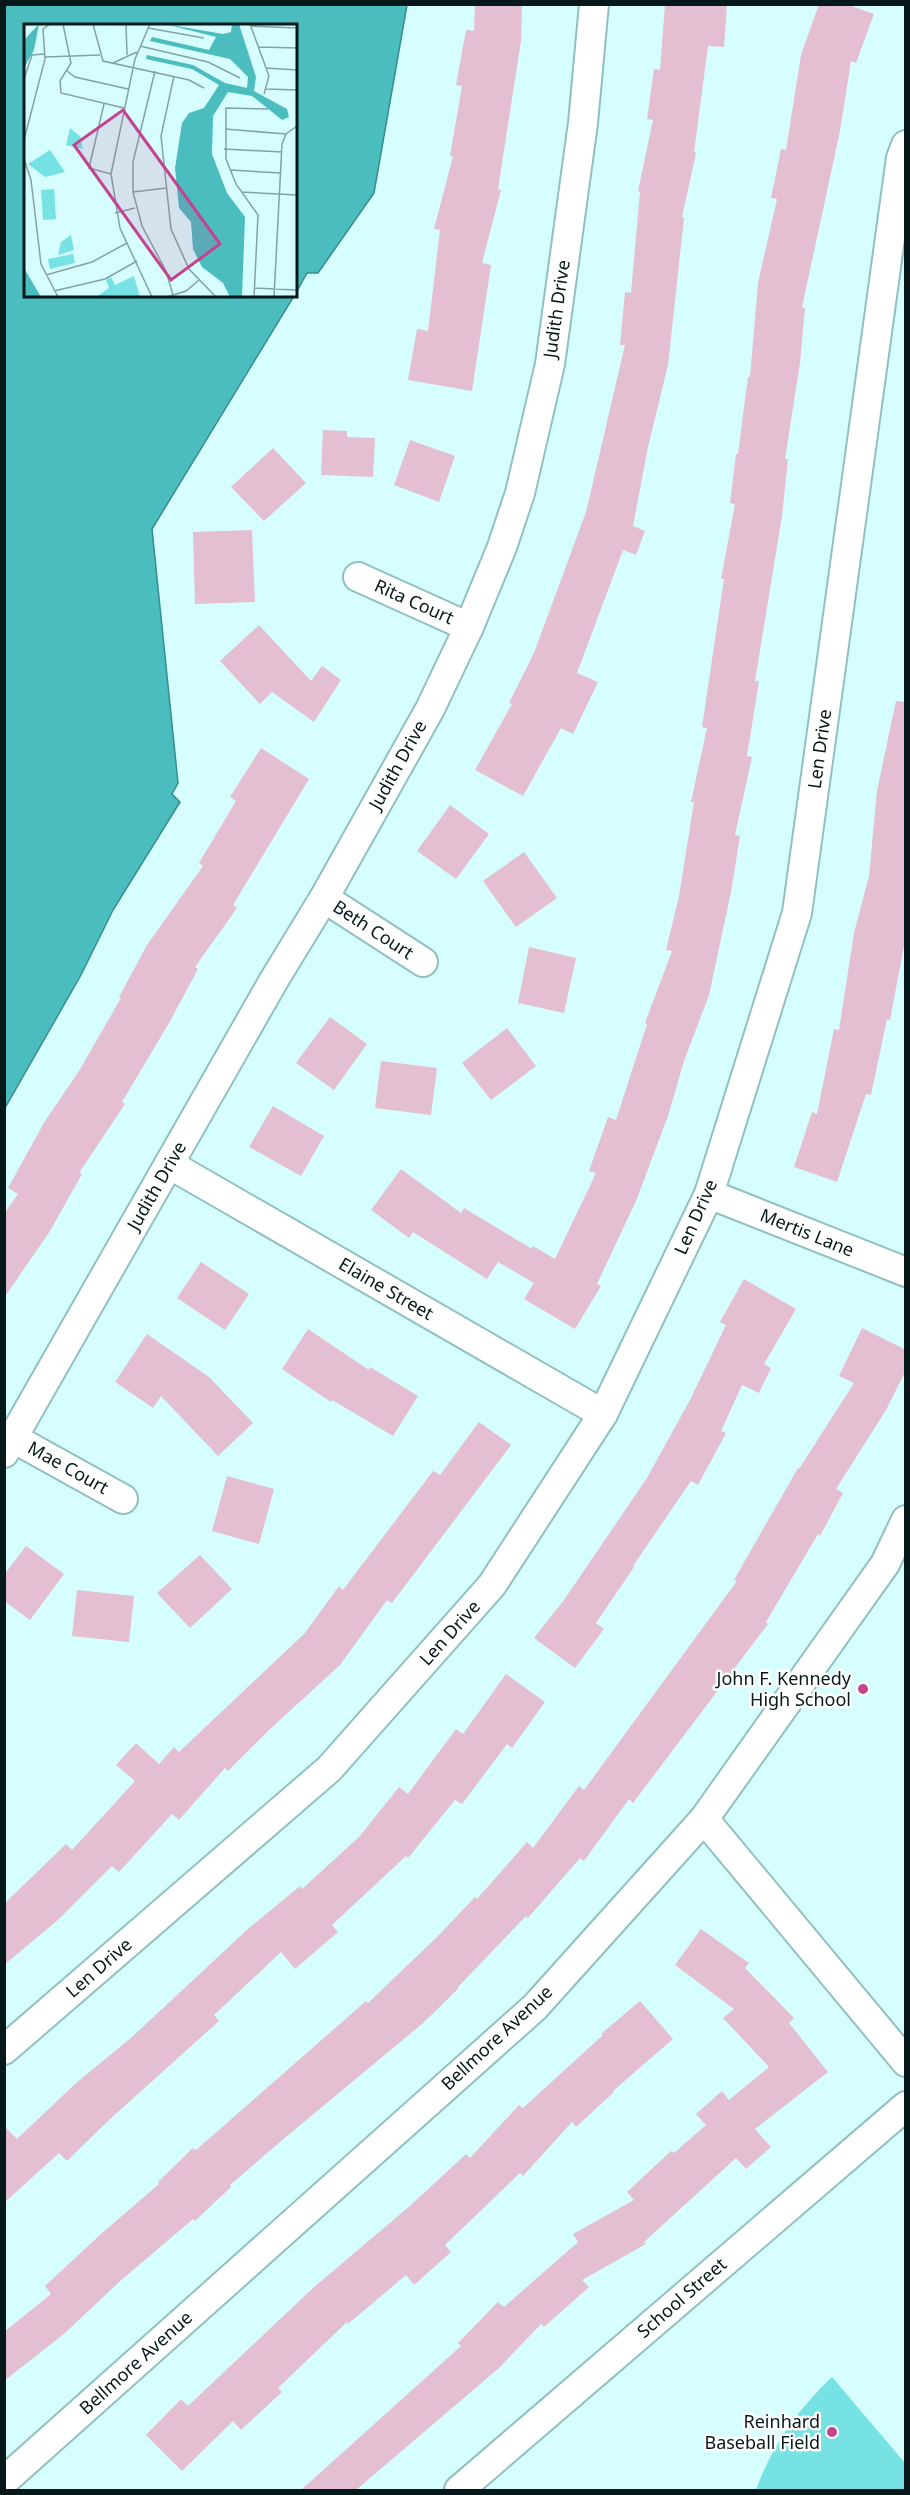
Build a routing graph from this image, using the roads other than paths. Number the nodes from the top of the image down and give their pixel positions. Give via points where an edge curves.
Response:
1 (594, 4) edge
2 (906, 145) edge
3 (358, 577) dead end
4 (469, 627) junction
5 (324, 898) junction
6 (423, 962) dead end
7 (169, 1164) junction
8 (709, 1194) junction
9 (906, 1272) edge
10 (603, 1414) junction
11 (9, 1445) edge
12 (123, 1499) dead end
13 (906, 1520) edge
14 (704, 1819) junction
15 (4, 2050) edge
16 (906, 2062) edge
17 (906, 2106) edge
18 (4, 2481) edge
19 (459, 2490) edge

1 - 4 street, Judith Drive via 583,123 550,364 520,492
2 - 8 street, Len Drive via 899,170 797,913
3 - 4 street, Rita Court
4 - 5 street, Judith Drive via 430,709
5 - 6 street, Beth Court
5 - 7 street, Judith Drive
7 - 10 street, Elaine Street
7 - 11 street, Judith Drive
8 - 9 street, Mertis Lane
8 - 10 street, Len Drive
10 - 15 street, Len Drive via 492,1585 329,1769
11 - 12 street, Mae Court
13 - 14 street, Bellmore Avenue via 885,1564
14 - 16 street
14 - 18 street, Bellmore Avenue via 535,2007
17 - 19 street, School Street

